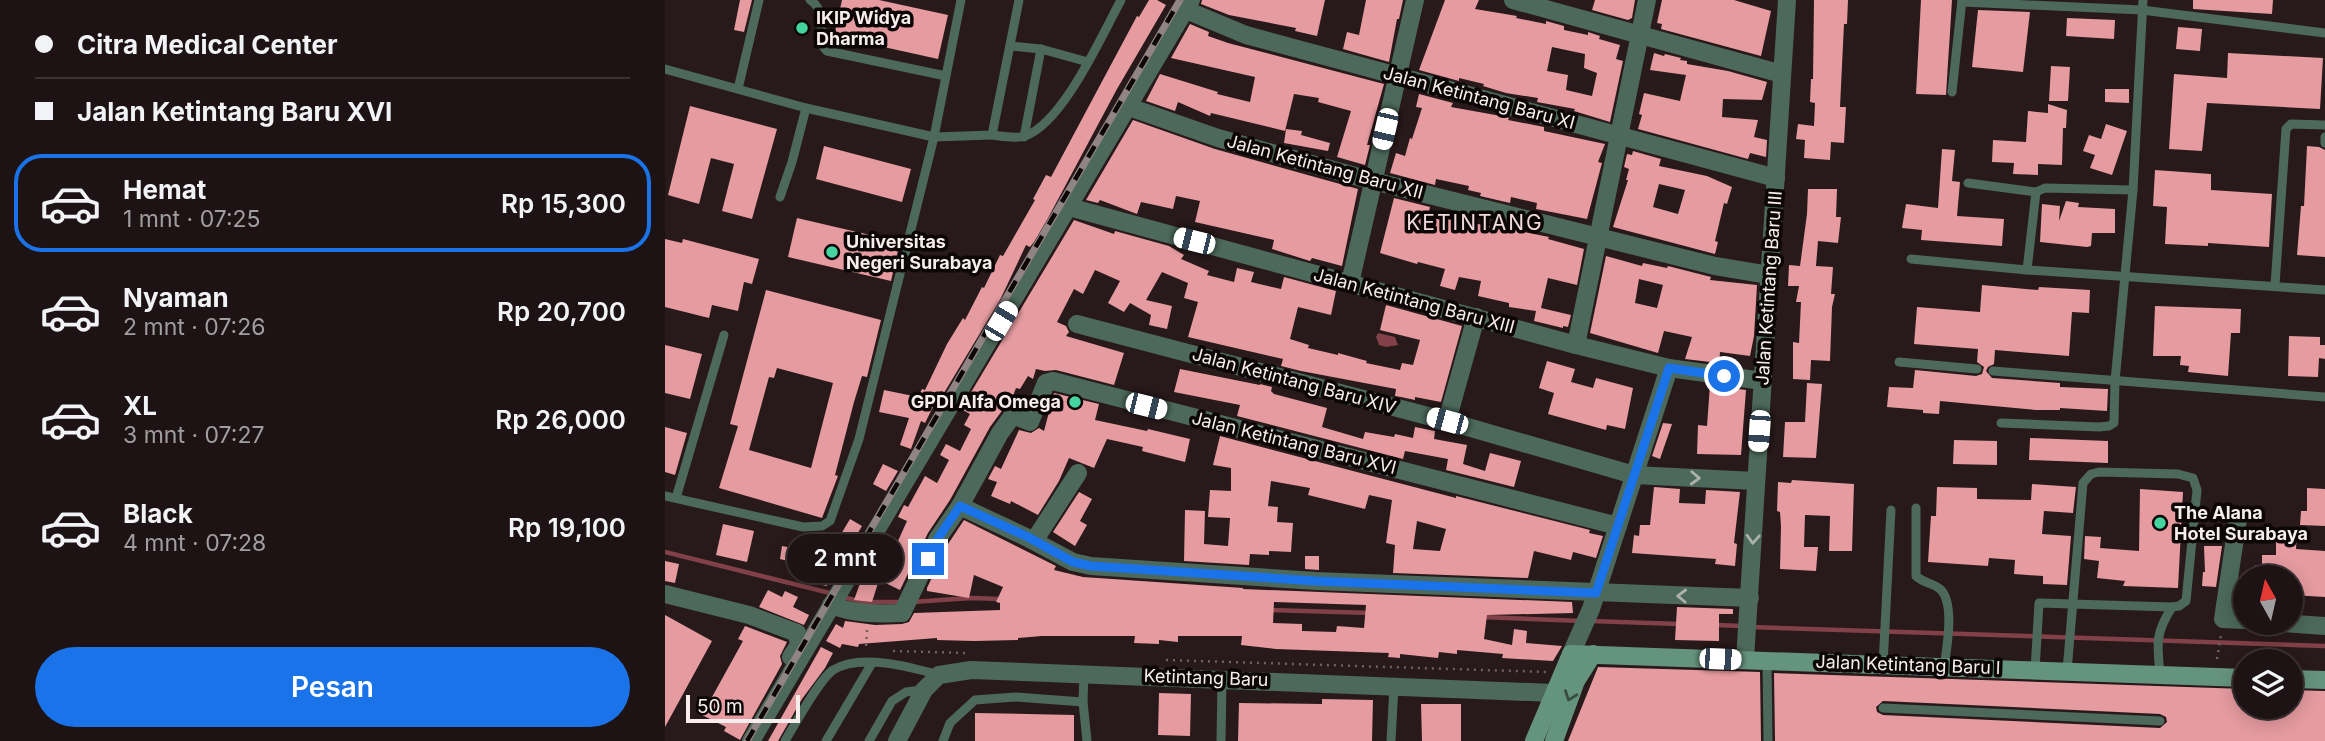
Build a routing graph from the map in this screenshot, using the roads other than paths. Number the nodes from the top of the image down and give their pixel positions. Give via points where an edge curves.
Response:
1 (759, 0) edge
2 (810, 0) edge
3 (961, 0) edge
4 (1019, 0) edge
5 (1121, 0) edge
6 (1415, 0) edge
7 (1513, 0) edge
8 (1647, 0) edge
9 (1787, 0) edge
10 (1962, 1) edge
11 (1189, 5) edge
12 (2143, 5) edge
13 (2325, 33) edge
14 (1640, 35) junction
15 (1010, 46) junction
16 (1041, 48) junction
17 (1088, 62) junction
18 (665, 69) edge
19 (1782, 74) junction
20 (946, 76) junction
21 (1398, 76) junction
22 (738, 89) junction
23 (1952, 92) dead end
24 (1129, 107) junction
25 (806, 108) junction
26 (2325, 125) edge
27 (992, 135) junction
28 (1619, 136) junction
29 (934, 137) junction
30 (1024, 137) junction
31 (2325, 137) edge
32 (2325, 143) edge
33 (1776, 178) junction
34 (1373, 181) junction
35 (1968, 183) dead end
36 (2133, 190) junction
37 (2036, 191) junction
38 (780, 197) dead end
39 (1069, 207) junction
40 (1598, 237) junction
41 (1911, 259) dead end
42 (2027, 270) junction
43 (1769, 275) junction
44 (2126, 277) junction
45 (1350, 283) junction
46 (2275, 285) junction
47 (2325, 290) edge
48 (1476, 317) junction
49 (1077, 324) dead end
50 (723, 335) dead end
51 (1576, 345) junction
52 (1899, 362) dead end
53 (1669, 368) junction
54 (1977, 369) dead end
55 (1993, 371) dead end
56 (1763, 381) junction
57 (2115, 381) junction
58 (2325, 397) edge
59 (1447, 421) junction
60 (2001, 423) dead end
61 (1078, 473) dead end
62 (1634, 475) junction
63 (1756, 481) junction
64 (665, 496) edge
65 (676, 498) junction
66 (960, 506) junction
67 (1916, 508) dead end
68 (1891, 510) dead end
69 (2238, 518) dead end
70 (1618, 526) junction
71 (1034, 541) junction
72 (665, 593) edge
73 (833, 601) junction
74 (1593, 601) junction
75 (2072, 604) junction
76 (1750, 605) junction
77 (2172, 607) junction
78 (2233, 620) edge
79 (2303, 624) edge
80 (2325, 626) edge
81 (1574, 648) junction
82 (1593, 654) junction
83 (1745, 659) junction
84 (1767, 660) junction
85 (871, 663) junction
86 (1883, 664) junction
87 (1944, 667) junction
88 (2035, 670) junction
89 (2067, 671) junction
90 (1084, 674) junction
91 (2160, 674) junction
92 (939, 675) junction
93 (2233, 677) edge
94 (1222, 679) junction
95 (2303, 679) edge
96 (2325, 680) edge
97 (1394, 686) junction
98 (924, 690) junction
99 (1553, 693) junction
100 (1083, 702) junction
101 (1883, 708) dead end
102 (2159, 721) dead end
103 (741, 741) edge
104 (751, 741) edge
105 (785, 741) edge
106 (826, 741) edge
107 (869, 741) edge
108 (897, 741) edge
109 (943, 741) edge
110 (1087, 741) edge
111 (1221, 741) edge
112 (1391, 741) edge
113 (1534, 741) edge
114 (1554, 741) edge
115 (1768, 741) edge

1 - 22 lane
2 - 20 lane via 819,8 820,43 827,51
3 - 20 lane
4 - 15 lane
5 - 17 lane
6 - 21 street
7 - 14 street
8 - 14 street
9 - 19 street, Jalan Ketintang Baru III
10 - 12 lane
10 - 23 lane
11 - 21 street, Jalan Ketintang Baru XI via 1246,35
11 - 24 street
12 - 13 lane
12 - 36 lane
14 - 19 street
14 - 28 street
15 - 16 lane
15 - 27 lane
16 - 17 lane
16 - 30 lane
17 - 30 lane via 1068,96
18 - 22 lane
19 - 33 street, Jalan Ketintang Baru III
20 - 29 lane
21 - 28 street, Jalan Ketintang Baru XI
21 - 34 street
22 - 25 lane
24 - 34 street, Jalan Ketintang Baru XII via 1218,138
24 - 39 street
25 - 29 lane
25 - 38 lane
26 - 46 lane via 2291,124 2286,129
27 - 29 lane
27 - 30 lane
28 - 33 street, Jalan Ketintang Baru XI
28 - 40 street
29 - 65 lane via 859,439 830,521 803,527
31 - 32 lane
33 - 43 street, Jalan Ketintang Baru III
34 - 40 street, Jalan Ketintang Baru XII
34 - 45 street
35 - 37 lane
36 - 37 lane
36 - 44 lane
37 - 42 lane
39 - 45 street, Jalan Ketintang Baru XIII
39 - 73 street
40 - 43 street, Jalan Ketintang Baru XII
40 - 51 street
41 - 42 lane
42 - 44 lane
43 - 56 street, Jalan Ketintang Baru III
44 - 46 lane
44 - 57 lane
45 - 48 street, Jalan Ketintang Baru XIII
46 - 47 lane
48 - 51 street, Jalan Ketintang Baru XIII
48 - 59 street
49 - 59 street, Jalan Ketintang Baru XIV
50 - 65 lane
51 - 53 street, Jalan Ketintang Baru XIII
52 - 54 lane
53 - 56 street, Jalan Ketintang Baru XIII
53 - 62 street
55 - 57 lane
56 - 63 street, Jalan Ketintang Baru III
57 - 58 lane
57 - 60 lane via 2116,413 2109,426
59 - 62 street, Jalan Ketintang Baru XIV
61 - 71 street
62 -> 63 street, Jalan Ketintang Baru XIV
62 - 70 street
63 -> 76 street, Jalan Ketintang Baru III
64 - 65 lane
66 - 70 street, Jalan Ketintang Baru XVI via 1013,415 1030,422 1046,383 1053,381
66 - 71 street
66 - 73 street, Jalan Ketintang Baru XVI via 938,538 905,606 869,613 839,609
67 - 87 lane via 1916,576 1939,588 1948,603
68 - 86 lane
69 - 78 street via 2223,619
70 - 74 street
71 - 74 street via 1073,562 1091,566
72 - 103 street via 749,615 799,636 799,645
73 - 104 street
76 -> 74 street
74 - 81 street
75 - 77 lane
75 - 77 lane via 2086,478 2099,472 2178,474 2193,478 2197,490 2187,599
75 - 88 lane via 2039,603
75 - 89 lane
76 - 83 street, Jalan Ketintang Baru III
77 - 91 lane via 2160,626
79 - 80 street
81 - 82 street, Jalan Ketintang Baru I
81 - 99 street
82 - 83 street, Jalan Ketintang Baru I
82 -> 114 street via 1576,681
83 - 84 street, Jalan Ketintang Baru I
84 - 86 street, Jalan Ketintang Baru I
84 - 115 lane
85 - 92 lane
85 - 105 lane via 832,671
85 - 106 lane
86 - 87 street, Jalan Ketintang Baru I
87 - 88 street, Jalan Ketintang Baru I
88 - 89 street, Jalan Ketintang Baru I
89 - 91 street, Jalan Ketintang Baru I
90 - 92 street, Ketintang Baru via 971,670
90 - 94 street, Ketintang Baru
90 - 100 lane
91 - 93 street, Jalan Ketintang Baru I
92 - 98 street
94 - 97 street, Ketintang Baru
94 - 111 lane
95 - 96 street
97 - 99 street, Ketintang Baru
97 - 112 lane
98 - 107 lane via 906,692 892,701
98 - 108 street
99 - 113 street
100 - 109 lane via 975,699 950,723
100 - 110 lane
101 - 102 lane

